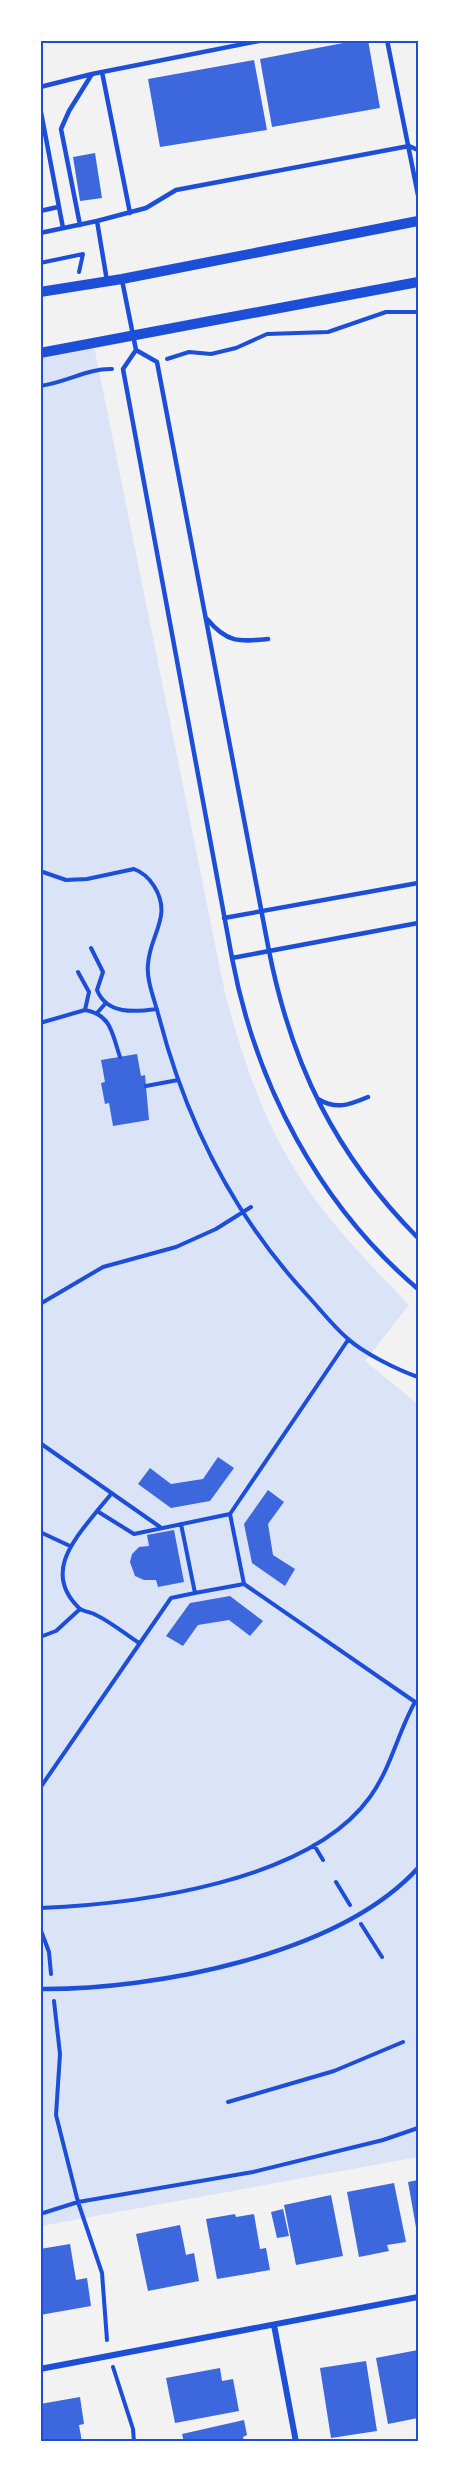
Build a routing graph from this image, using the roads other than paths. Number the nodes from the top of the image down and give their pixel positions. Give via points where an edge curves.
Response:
1 (264, 40) edge
2 (387, 40) edge
3 (102, 72) junction
4 (92, 74) junction
5 (40, 87) edge
6 (40, 107) edge
7 (409, 146) junction
8 (418, 150) edge
9 (418, 195) edge
10 (58, 207) junction
11 (40, 211) edge
12 (130, 213) junction
13 (97, 221) junction
14 (418, 221) edge
15 (80, 225) junction
16 (63, 228) junction
17 (40, 233) edge
18 (122, 279) junction
19 (107, 281) junction
20 (418, 282) edge
21 (40, 292) edge
22 (133, 336) junction
23 (136, 350) junction
24 (40, 353) edge
25 (205, 617) junction
26 (268, 639) dead end
27 (418, 883) edge
28 (261, 911) junction
29 (224, 918) junction
30 (418, 923) edge
31 (269, 951) junction
32 (232, 958) junction
33 (368, 1097) dead end
34 (318, 1099) junction
35 (418, 1238) edge
36 (418, 1289) edge
37 (418, 1868) edge
38 (40, 1989) edge
39 (418, 2297) edge
40 (274, 2325) junction
41 (40, 2368) edge
42 (296, 2442) edge

1 - 3 lane
2 - 7 lane
3 - 4 lane
3 - 12 lane
4 - 5 lane
4 - 15 lane via 61,129
6 - 10 lane
7 - 8 lane
7 - 9 lane
7 - 12 lane via 176,190
10 - 11 lane
10 - 16 lane
12 - 13 lane
13 - 15 lane
13 - 19 lane
14 - 18 street
15 - 16 lane
16 - 17 lane
18 - 19 street
18 - 22 lane
19 - 21 street
20 - 22 street
22 - 23 lane
22 - 24 street
23 - 25 lane via 157,362
23 - 29 lane via 123,369
25 - 26 lane via 232,640
25 - 28 lane
27 - 28 lane
28 - 29 lane
28 - 31 lane
29 - 32 lane
30 - 31 lane
31 - 32 lane
31 - 34 lane via 294,1044
32 - 36 lane via 250,1033 295,1137 346,1214
33 - 34 lane via 340,1107
34 - 35 lane via 348,1155
37 - 38 lane via 363,1913 274,1950 139,1982
39 - 40 street
40 - 41 street
40 - 42 street

